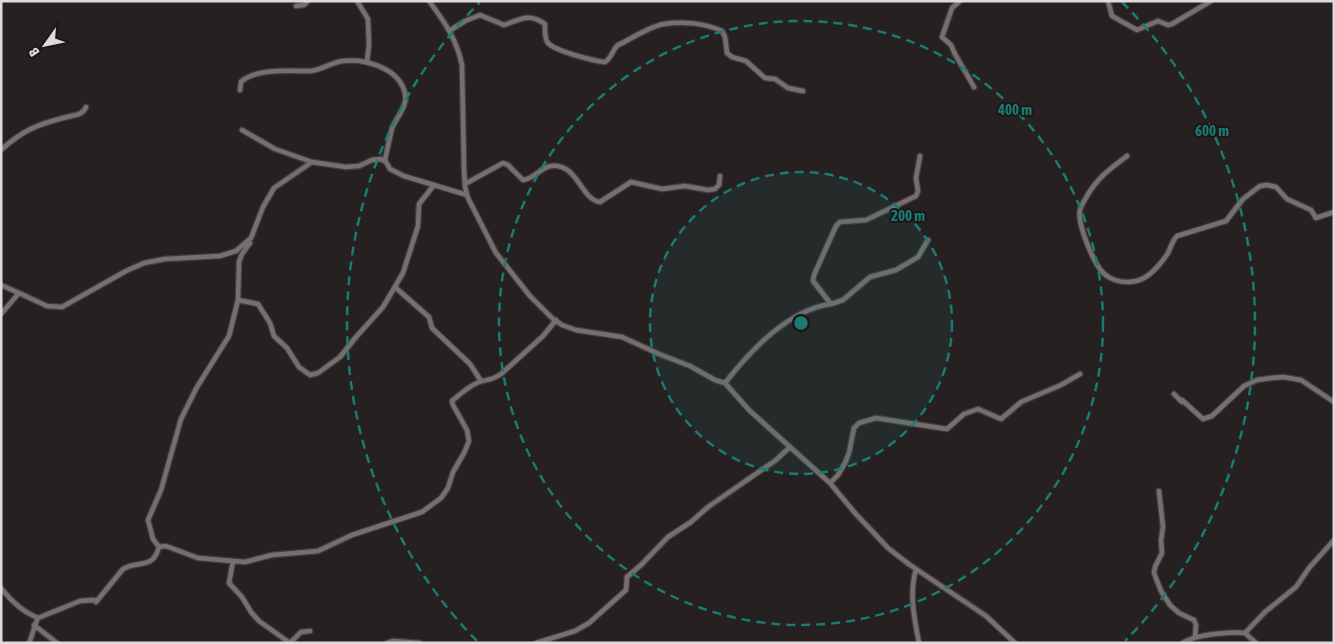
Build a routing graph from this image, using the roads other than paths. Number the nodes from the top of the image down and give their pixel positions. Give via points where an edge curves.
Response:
1 (308, 1) edge
2 (357, 1) edge
3 (429, 1) edge
4 (960, 1) edge
5 (1108, 1) edge
6 (1211, 1) edge
7 (296, 6) dead end
8 (449, 31) junction
9 (367, 62) junction
10 (974, 87) dead end
11 (240, 90) dead end
12 (803, 91) dead end
13 (86, 107) dead end
14 (242, 130) dead end
15 (1, 150) edge
16 (920, 156) dead end
17 (1127, 156) dead end
18 (312, 162) junction
19 (386, 162) junction
20 (720, 176) dead end
21 (465, 184) junction
22 (434, 186) junction
23 (467, 195) junction
24 (1334, 212) edge
25 (253, 235) junction
26 (928, 240) dead end
27 (1, 284) edge
28 (396, 288) junction
29 (19, 293) junction
30 (238, 300) junction
31 (831, 304) junction
32 (1, 314) edge
33 (556, 320) junction
34 (1080, 374) dead end
35 (481, 381) junction
36 (725, 383) junction
37 (1174, 394) dead end
38 (1334, 402) edge
39 (790, 447) junction
40 (830, 483) junction
41 (1159, 491) dead end
42 (1334, 540) edge
43 (159, 546) junction
44 (233, 562) junction
45 (916, 569) junction
46 (1, 588) edge
47 (38, 618) junction
48 (34, 625) junction
49 (310, 631) dead end
50 (1245, 633) junction
51 (1195, 636) junction
52 (29, 643) edge
53 (57, 643) edge
54 (387, 643) edge
55 (420, 643) edge
56 (536, 643) edge
57 (919, 643) edge
58 (1015, 643) edge
59 (1183, 643) edge
60 (1256, 643) edge

1 - 7 street
2 - 9 street via 368,19
3 - 8 street
4 - 10 street via 952,8 942,37 952,45
5 - 6 street via 1112,16 1139,30 1157,21 1172,24
8 - 12 street via 480,15 504,25 524,17 537,19 545,24 545,38 550,45 605,62 618,45 659,25 710,26 722,30 727,53 732,58 746,61 764,78 775,79 788,88
8 - 21 street via 462,65
9 - 11 street via 344,61 314,70 279,70 248,75 240,82
9 - 19 street via 395,75 406,95 402,112 392,128
13 - 15 street via 80,114 24,131
14 - 18 street via 275,149
16 - 31 street via 916,196 866,220 840,222 836,226 813,281
17 - 24 street via 1098,180 1080,209 1080,219 1093,256 1100,270 1114,279 1127,282 1146,277 1163,260 1177,236 1226,221 1243,199 1260,186 1276,188 1287,199 1311,210 1316,218
18 - 19 street via 346,167 376,159
18 - 25 street via 274,188
19 - 22 street via 398,173
20 - 21 street via 718,187 708,190 685,186 660,189 631,182 600,202 593,200 568,169 559,166 548,166 524,180 503,164
21 - 23 street
22 - 23 street
22 - 28 street via 418,204 416,232
23 - 33 street via 496,252 530,296
25 - 29 street via 240,249 220,256 165,259 137,266 62,307 47,306
25 - 30 street via 240,259
26 - 31 street via 918,257 897,269 870,277 843,300
27 - 29 street
28 - 30 street via 384,307 340,357 314,375 300,367 274,336 258,304
28 - 35 street via 429,317 432,328 470,364
29 - 32 street
30 - 43 street via 226,342 181,420 161,490 148,520
31 - 36 street via 809,310 770,335
33 - 35 street via 501,374 486,382
33 - 36 street via 576,330 622,337
34 - 40 street via 1021,402 1001,419 978,409 964,414 946,429 876,418 859,423 854,428 850,453
35 - 44 street via 452,401 469,441 448,488 429,508 318,551
36 - 39 street
37 - 38 street via 1203,419 1212,416 1244,386 1272,378 1301,380
39 - 40 street
39 - 56 street via 668,537 627,576 626,590 589,623 575,631
40 - 45 street via 882,541
41 - 51 street via 1162,553 1154,573 1170,605 1194,620
42 - 50 street via 1296,587
43 - 44 street via 198,558
43 - 47 street via 147,564 123,569 96,602 80,601
44 - 49 street via 229,584 259,621 290,643 301,632
45 - 57 street via 911,591
45 - 58 street via 986,616
46 - 47 street via 26,613
47 - 48 street
48 - 52 street
48 - 53 street
50 - 51 street
50 - 60 street
51 - 59 street
54 - 55 street

